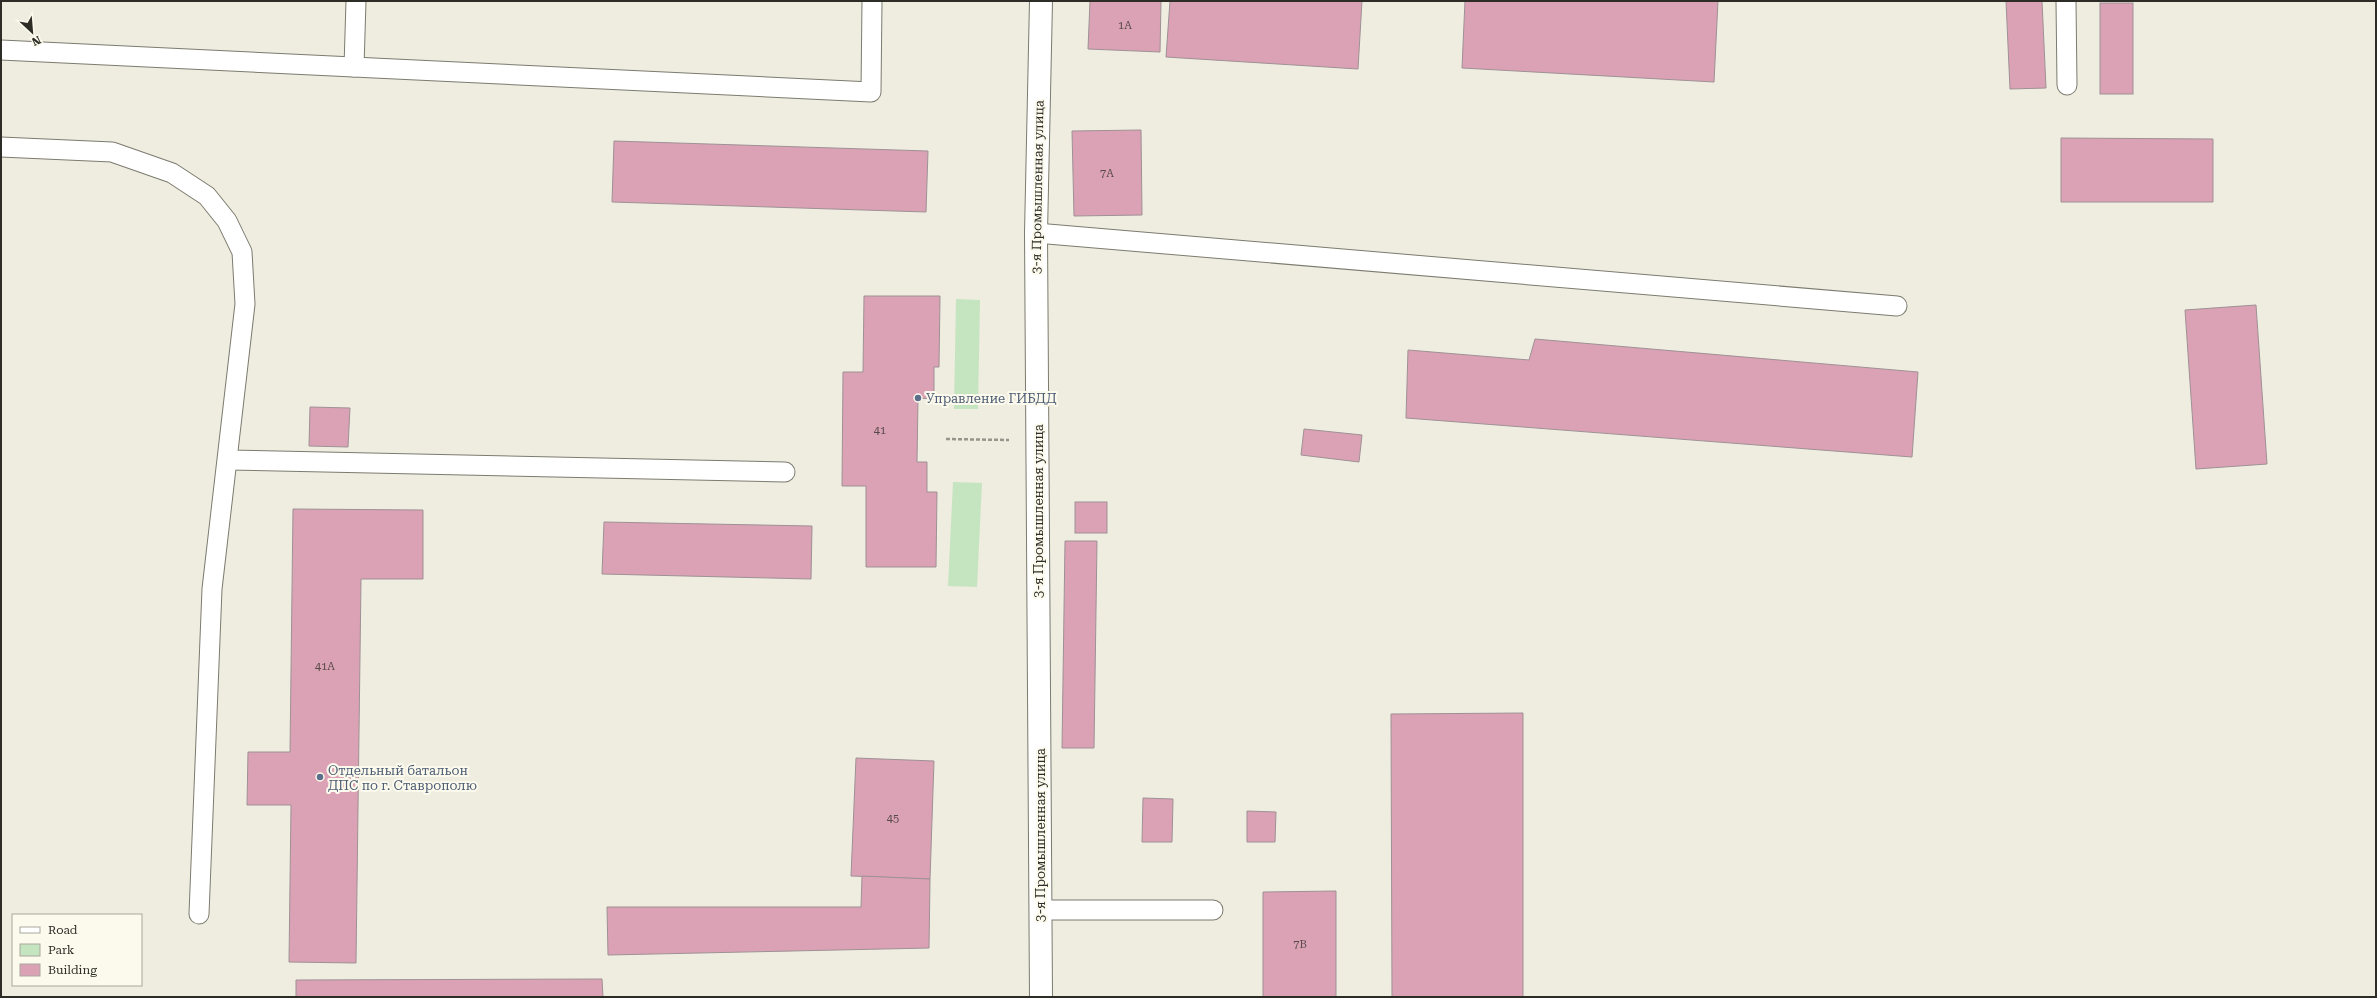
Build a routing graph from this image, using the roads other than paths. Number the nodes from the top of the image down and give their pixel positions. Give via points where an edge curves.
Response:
1 (356, 1) edge
2 (872, 1) edge
3 (1041, 1) edge
4 (2066, 1) edge
5 (1, 50) edge
6 (354, 67) junction
7 (2067, 85) dead end
8 (1, 147) edge
9 (1036, 233) junction
10 (1897, 306) dead end
11 (228, 460) junction
12 (785, 472) dead end
13 (1041, 910) junction
14 (1213, 910) dead end
15 (199, 914) dead end
16 (1041, 997) edge

1 - 6 lane
2 - 6 lane via 871,92
3 - 9 street, 3-я Промышленная улица
4 - 7 lane
5 - 6 lane
8 - 11 lane via 112,152 172,173 207,196 227,221 242,252 245,304
9 - 10 lane
9 - 13 street, 3-я Промышленная улица
11 - 12 lane
11 - 15 lane via 212,589
13 - 14 lane
13 - 16 street, 3-я Промышленная улица

